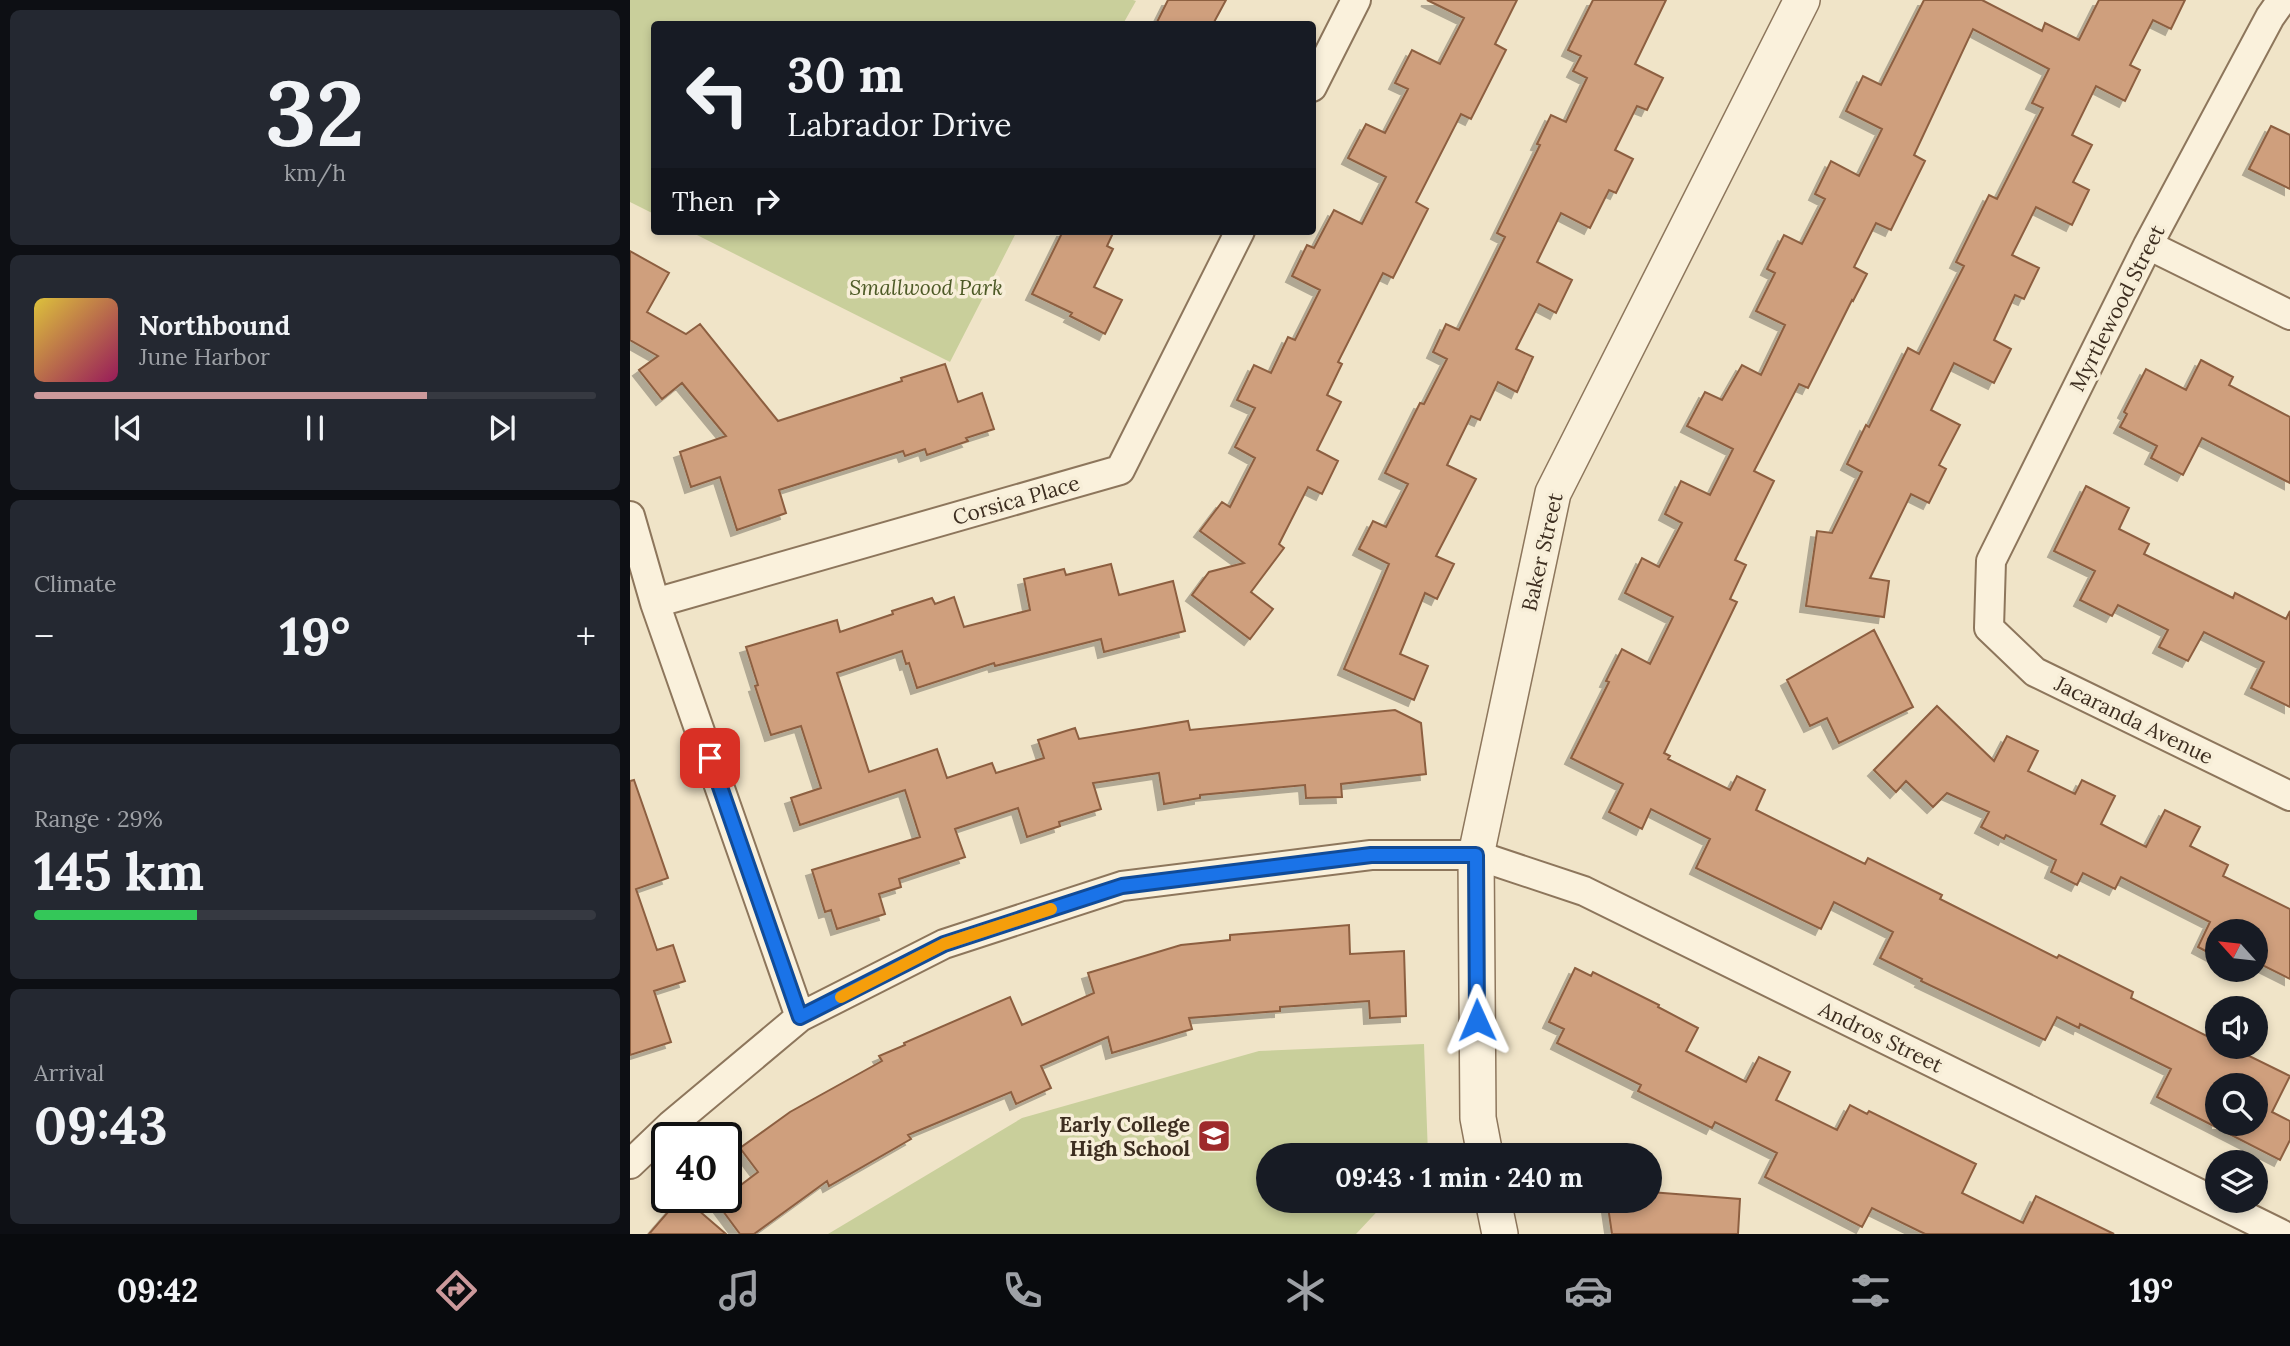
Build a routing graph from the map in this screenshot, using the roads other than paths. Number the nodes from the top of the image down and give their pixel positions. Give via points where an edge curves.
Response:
1 (1356, 0) edge
2 (1802, 0) edge
3 (2282, 0) edge
4 (1316, 79) edge
5 (1238, 235) edge
6 (2148, 245) junction
7 (2290, 315) edge
8 (630, 516) edge
9 (655, 603) junction
10 (1989, 628) joint
11 (2290, 796) edge
12 (1476, 855) junction
13 (800, 1017) junction
14 (1483, 1143) edge
15 (630, 1164) edge
16 (1496, 1213) edge
17 (1500, 1234) edge
18 (2281, 1234) edge

1 - 4 street
2 - 12 street, Baker Street via 1553,493
3 - 6 street, Myrtlewood Street
5 - 9 street, Corsica Place via 1120,470
6 - 7 street
6 - 10 street, Myrtlewood Street via 1991,561
8 - 9 street
9 - 13 street
10 - 11 street, Jacaranda Avenue via 2035,672
12 - 13 street, Andros Street via 1371,855 1122,886 944,944
12 - 14 street, Baker Street via 1478,1118
12 - 18 street, Andros Street via 1584,891
13 - 15 street, Andros Street
16 - 17 street

